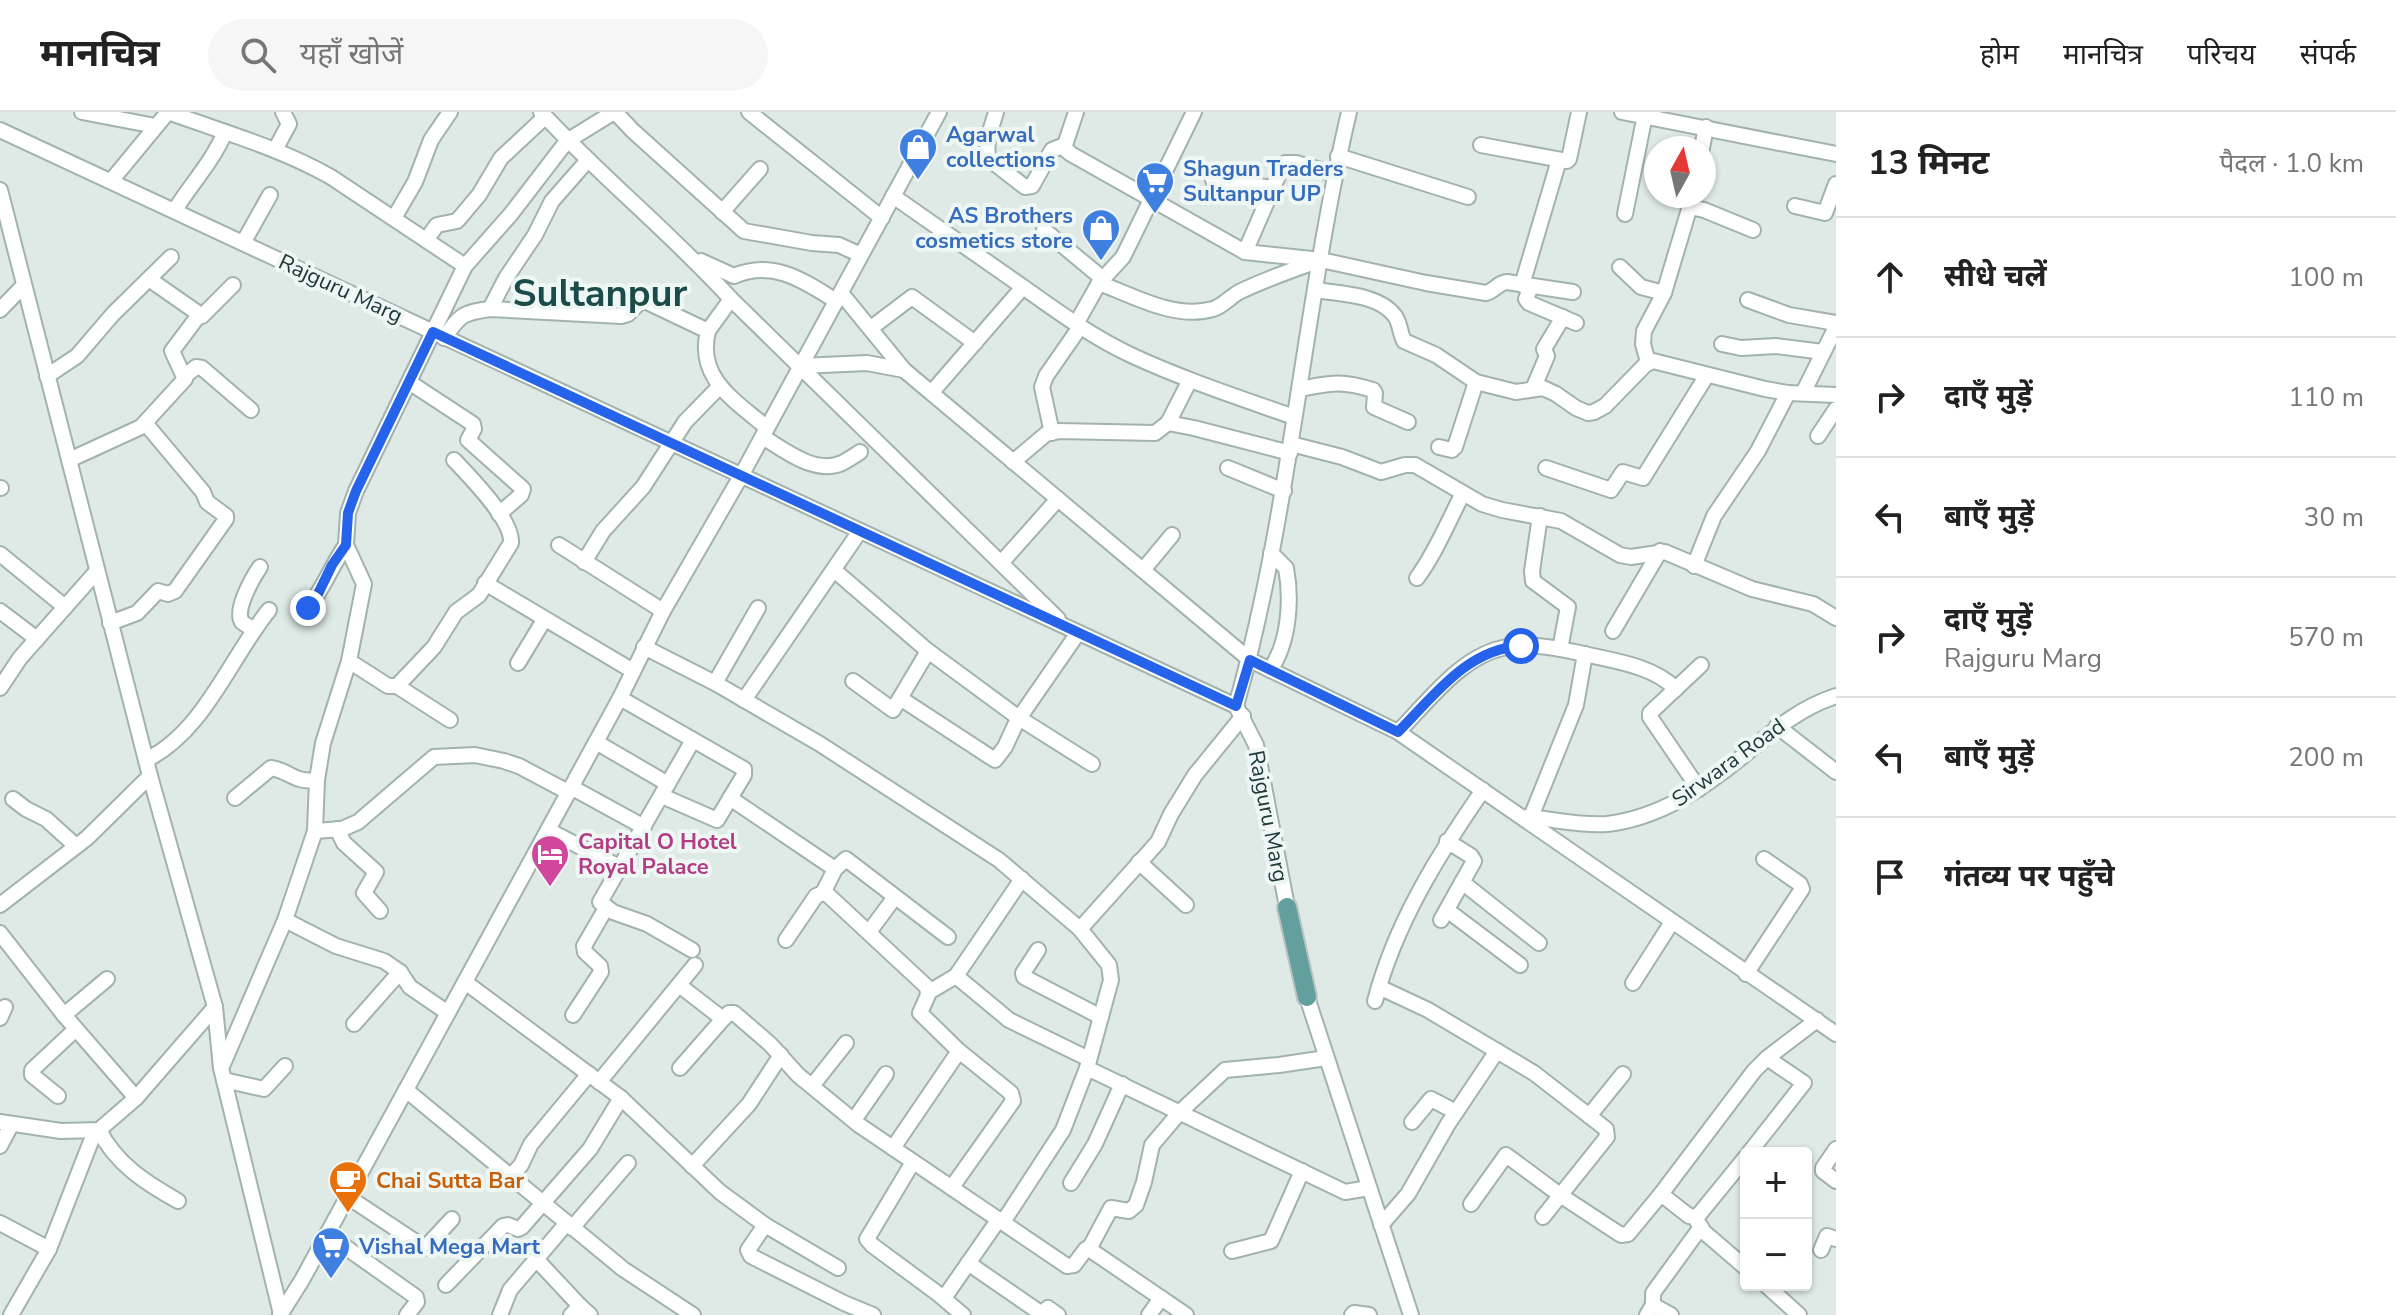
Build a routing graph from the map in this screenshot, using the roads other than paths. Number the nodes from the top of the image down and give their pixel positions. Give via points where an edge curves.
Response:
1 (82, 112) edge
2 (168, 112) edge
3 (283, 112) edge
4 (450, 112) edge
5 (615, 112) edge
6 (939, 112) edge
7 (996, 112) edge
8 (1076, 112) edge
9 (1194, 112) edge
10 (1349, 112) edge
11 (1579, 112) edge
12 (1622, 112) edge
13 (754, 113) edge
14 (543, 114) edge
15 (1652, 115) edge
16 (155, 126) junction
17 (1706, 127) junction
18 (0, 130) edge
19 (225, 132) junction
20 (1704, 136) edge
21 (567, 141) junction
22 (1065, 145) junction
23 (1481, 145) dead end
24 (275, 150) junction
25 (1836, 154) edge
26 (1338, 156) junction
27 (588, 160) junction
28 (1559, 160) junction
29 (760, 169) dead end
30 (1334, 174) junction
31 (1213, 180) dead end
32 (111, 181) junction
33 (1836, 184) edge
34 (1273, 188) junction
35 (0, 190) edge
36 (270, 195) dead end
37 (893, 196) junction
38 (1468, 197) dead end
39 (1150, 199) junction
40 (1795, 206) dead end
41 (1689, 208) edge
42 (1701, 208) edge
43 (175, 210) junction
44 (722, 212) junction
45 (1625, 214) dead end
46 (394, 218) junction
47 (882, 218) junction
48 (1044, 230) dead end
49 (1753, 230) dead end
50 (426, 240) junction
51 (243, 243) junction
52 (1245, 252) junction
53 (861, 255) junction
54 (171, 257) dead end
55 (694, 257) junction
56 (1321, 260) junction
57 (465, 266) junction
58 (1620, 267) dead end
59 (1376, 272) junction
60 (149, 279) junction
61 (1101, 280) junction
62 (24, 285) junction
63 (233, 285) dead end
64 (1526, 286) junction
65 (1023, 287) junction
66 (1316, 290) junction
67 (1573, 292) dead end
68 (1664, 293) junction
69 (839, 297) junction
70 (731, 299) junction
71 (1748, 300) dead end
72 (1371, 301) junction
73 (2, 303) edge
74 (490, 309) junction
75 (199, 315) junction
76 (1836, 325) edge
77 (1078, 326) junction
78 (871, 328) junction
79 (708, 331) junction
80 (438, 335) junction
81 (975, 343) junction
82 (1722, 344) dead end
83 (1823, 352) junction
84 (1648, 362) junction
85 (801, 366) junction
86 (904, 370) junction
87 (1707, 375) junction
88 (47, 376) junction
89 (185, 376) junction
90 (1190, 380) junction
91 (409, 382) junction
92 (1476, 382) junction
93 (720, 386) junction
94 (1299, 389) junction
95 (1533, 389) junction
96 (932, 392) junction
97 (1795, 393) junction
98 (1836, 395) edge
99 (1836, 409) edge
100 (251, 410) dead end
101 (1294, 417) junction
102 (1408, 422) dead end
103 (1168, 423) junction
104 (146, 424) junction
105 (765, 432) junction
106 (1052, 433) junction
107 (1818, 436) dead end
108 (672, 443) junction
109 (1439, 447) dead end
110 (1290, 448) junction
111 (860, 452) dead end
112 (69, 460) junction
113 (454, 460) dead end
114 (1013, 462) junction
115 (1228, 468) dead end
116 (1546, 468) dead end
117 (741, 476) junction
118 (1284, 491) junction
119 (1463, 493) junction
120 (1058, 499) junction
121 (499, 514) junction
122 (1540, 516) junction
123 (860, 531) junction
124 (1172, 535) dead end
125 (346, 545) junction
126 (559, 545) dead end
127 (1660, 551) junction
128 (1271, 553) junction
129 (0, 554) edge
130 (584, 562) junction
131 (1001, 563) junction
132 (1694, 566) junction
133 (260, 567) dead end
134 (834, 570) junction
135 (1143, 570) junction
136 (97, 571) junction
137 (1417, 578) dead end
138 (485, 583) junction
139 (65, 607) junction
140 (308, 608) dead end
141 (758, 608) dead end
142 (269, 610) dead end
143 (0, 611) edge
144 (663, 611) junction
145 (1836, 618) edge
146 (544, 620) junction
147 (110, 623) junction
148 (253, 629) junction
149 (1072, 630) junction
150 (1613, 631) dead end
151 (37, 639) junction
152 (644, 647) junction
153 (1560, 649) junction
154 (928, 651) junction
155 (1585, 654) junction
156 (1250, 660) junction
157 (349, 661) junction
158 (518, 663) dead end
159 (1701, 665) dead end
160 (1270, 670) junction
161 (633, 671) junction
162 (853, 681) dead end
163 (715, 683) junction
164 (1, 685) edge
165 (397, 686) junction
166 (1676, 689) junction
167 (1836, 696) edge
168 (620, 698) junction
169 (900, 698) junction
170 (744, 700) junction
171 (1240, 711) junction
172 (1019, 718) junction
173 (450, 720) dead end
174 (1777, 726) junction
175 (1398, 732) junction
176 (693, 740) junction
177 (596, 742) junction
178 (146, 760) junction
179 (1092, 764) dead end
180 (1836, 772) edge
181 (150, 776) junction
182 (317, 780) junction
183 (1699, 789) junction
184 (570, 790) junction
185 (665, 790) junction
186 (1483, 790) junction
187 (235, 798) dead end
188 (730, 798) junction
189 (13, 799) dead end
190 (1526, 817) junction
191 (644, 827) junction
192 (337, 829) junction
193 (548, 830) junction
194 (315, 831) junction
195 (1447, 841) junction
196 (76, 846) junction
197 (1764, 859) dead end
198 (1139, 862) junction
199 (621, 868) junction
200 (835, 869) junction
201 (1022, 879) junction
202 (1462, 882) junction
203 (823, 893) junction
204 (895, 897) junction
205 (0, 905) edge
206 (1186, 905) dead end
207 (1287, 907) joint
208 (606, 908) junction
209 (380, 911) dead end
210 (285, 920) junction
211 (1672, 922) junction
212 (1080, 929) junction
213 (869, 932) junction
214 (0, 933) edge
215 (948, 937) dead end
216 (786, 940) dead end
217 (1539, 943) dead end
218 (692, 950) dead end
219 (1038, 950) dead end
220 (695, 965) dead end
221 (1520, 965) dead end
222 (400, 972) junction
223 (1746, 974) junction
224 (956, 976) junction
225 (107, 979) dead end
226 (465, 982) junction
227 (1633, 983) dead end
228 (679, 985) junction
229 (929, 992) junction
230 (1307, 997) joint
231 (215, 1007) junction
232 (448, 1013) junction
233 (64, 1015) junction
234 (573, 1015) dead end
235 (1101, 1017) junction
236 (723, 1019) junction
237 (1817, 1020) junction
238 (354, 1024) dead end
239 (76, 1029) junction
240 (1836, 1034) edge
241 (846, 1043) dead end
242 (959, 1051) junction
243 (1497, 1051) junction
244 (781, 1055) junction
245 (1326, 1058) junction
246 (1767, 1058) junction
247 (1088, 1064) junction
248 (285, 1066) dead end
249 (680, 1068) dead end
250 (223, 1074) junction
251 (886, 1074) dead end
252 (1623, 1074) dead end
253 (594, 1078) junction
254 (1122, 1084) junction
255 (812, 1086) junction
256 (406, 1090) junction
257 (58, 1096) dead end
258 (136, 1098) junction
259 (621, 1098) junction
260 (1180, 1112) junction
261 (1456, 1112) junction
262 (1589, 1116) junction
263 (854, 1120) junction
264 (1412, 1122) dead end
265 (6, 1123) edge
266 (97, 1130) junction
267 (0, 1146) edge
268 (1754, 1147) edge
269 (893, 1148) junction
270 (1836, 1149) edge
271 (913, 1162) junction
272 (628, 1163) dead end
273 (692, 1166) junction
274 (1740, 1166) edge
275 (1302, 1171) junction
276 (510, 1177) junction
277 (1836, 1181) edge
278 (1071, 1183) dead end
279 (952, 1187) junction
280 (1369, 1188) junction
281 (1661, 1194) junction
282 (1560, 1195) junction
283 (348, 1197) junction
284 (178, 1201) dead end
285 (542, 1203) junction
286 (1471, 1204) dead end
287 (1543, 1217) dead end
288 (452, 1219) dead end
289 (1001, 1221) junction
290 (1698, 1222) junction
291 (0, 1223) edge
292 (765, 1225) junction
293 (1381, 1225) junction
294 (569, 1226) junction
295 (327, 1234) junction
296 (1836, 1239) edge
297 (49, 1249) junction
298 (1089, 1249) junction
299 (1821, 1250) dead end
300 (1232, 1251) dead end
301 (536, 1259) junction
302 (1740, 1262) edge
303 (968, 1263) junction
304 (838, 1268) dead end
305 (446, 1285) dead end
306 (1773, 1291) edge
307 (944, 1298) junction
308 (1161, 1298) junction
309 (841, 1309) edge
310 (1650, 1310) edge
311 (581, 1312) edge
312 (280, 1314) edge
313 (11, 1315) edge
314 (407, 1315) edge
315 (500, 1315) edge
316 (693, 1315) edge
317 (873, 1315) edge
318 (963, 1315) edge
319 (1058, 1315) edge
320 (1149, 1315) edge
321 (1186, 1315) edge
322 (1352, 1315) edge
323 (1369, 1315) edge
324 (1411, 1315) edge
325 (1671, 1315) edge
326 (1799, 1315) edge

1 - 16 street
2 - 16 street
2 - 19 street
3 - 24 street via 289,124
4 - 46 street
5 - 21 street
5 - 44 street
6 - 37 street
7 - 22 street via 987,155 1025,187 1032,186 1052,150
8 - 22 street
9 - 39 street
10 - 26 street
11 - 28 street via 1569,159
12 - 15 street
13 - 47 street
14 - 21 street
14 - 50 street via 501,158 457,221 437,225
15 - 17 street
15 - 45 street
16 - 32 street
17 - 20 street
17 - 25 street
18 - 32 street, Rajguru Marg
19 - 24 street
19 - 43 street
21 - 27 street
21 - 57 street
22 - 39 street via 1071,154
23 - 28 street
24 - 46 street via 331,177
26 - 30 street
26 - 38 street
27 - 55 street
27 - 74 street via 552,201
28 - 64 street
29 - 44 street
30 - 34 street via 1285,163
30 - 56 street
31 - 34 street
32 - 43 street, Rajguru Marg
33 - 40 street via 1825,213
34 - 52 street
35 - 62 street
36 - 51 street
37 - 47 street
37 - 65 street
39 - 52 street
39 - 61 street via 1123,257
41 - 68 street
42 - 49 street
43 - 51 street, Rajguru Marg
44 - 53 street via 750,232 839,245
46 - 50 street
47 - 53 street
48 - 61 street
50 - 57 street
51 - 80 street, Rajguru Marg
52 - 56 street
53 - 69 street
54 - 60 street
55 - 69 street via 734,276 783,272
55 - 70 street
56 - 59 street
56 - 61 street via 1270,278 1207,311 1169,309
56 - 66 street
57 - 80 street
58 - 68 street via 1641,287
59 - 64 street via 1486,293 1502,282
59 - 72 street
60 - 75 street
60 - 88 street via 77,356
61 - 77 street
62 - 73 street
62 - 88 street
63 - 75 street
64 - 67 street
64 - 95 street via 1529,303 1570,320 1544,349 1547,356
65 - 77 street
65 - 81 street
66 - 72 street
66 - 94 street
68 - 84 street via 1644,331
69 - 78 street
69 - 85 street
70 - 79 street
70 - 85 street
71 - 76 street
72 - 92 street via 1396,317 1404,341
74 - 79 street via 621,316 647,302
74 - 80 street via 469,312
75 - 89 street via 172,351
76 - 83 street
77 - 90 street
77 - 106 street via 1042,387
78 - 81 street via 912,297
78 - 86 street
79 - 93 street via 707,364
80 - 91 street
80 - 108 street, Rajguru Marg
81 - 96 street
82 - 83 street
83 - 97 street
84 - 87 street
84 - 95 street via 1594,412 1581,411 1549,390
85 - 86 street via 867,363
85 - 105 street
85 - 131 street
86 - 96 street
87 - 97 street
87 - 116 street via 1643,478 1623,472 1611,490
88 - 112 street
89 - 100 street via 202,368
89 - 104 street
90 - 101 street
90 - 103 street
91 - 121 street via 473,424 468,440 523,489
91 - 125 street via 356,491
92 - 95 street via 1516,392
92 - 109 street via 1455,447
93 - 105 street
93 - 108 street
94 - 101 street
94 - 102 street via 1350,383 1373,390 1374,407
96 - 114 street
97 - 98 street
97 - 132 street via 1714,516
99 - 107 street
101 - 110 street
103 - 106 street via 1155,433
103 - 110 street
104 - 112 street
104 - 147 street via 226,519 175,591 158,591 137,613
105 - 111 street via 795,457 817,464 841,464
105 - 117 street
106 - 114 street
108 - 117 street, Rajguru Marg
108 - 130 street
110 - 118 street
110 - 119 street via 1342,457 1381,472 1415,465
112 - 136 street
113 - 121 street
114 - 120 street
115 - 118 street
117 - 123 street, Rajguru Marg
117 - 144 street
118 - 128 street
119 - 122 street via 1502,510
119 - 137 street
120 - 131 street
120 - 135 street
121 - 138 street via 512,539
122 - 127 street via 1561,521 1626,557
122 - 153 street via 1533,581 1568,607
123 - 134 street
123 - 149 street, Rajguru Marg
124 - 135 street
125 - 140 street
125 - 157 street via 364,584
126 - 130 street
127 - 132 street
127 - 150 street
128 - 156 street
128 - 160 street via 1286,568 1288,612
129 - 139 street
130 - 144 street
131 - 149 street
132 - 145 street via 1752,589 1813,604
133 - 148 street via 241,616
134 - 154 street
134 - 170 street
135 - 156 street
136 - 139 street
136 - 147 street
138 - 146 street
138 - 165 street
139 - 151 street
141 - 163 street
142 - 148 street
143 - 151 street
144 - 152 street
146 - 158 street
146 - 161 street
147 - 178 street
148 - 178 street via 194,720
149 - 171 street, Rajguru Marg
149 - 172 street
151 - 164 street
152 - 161 street
152 - 163 street
153 - 155 street
153 - 175 street via 1509,647 1478,657
154 - 169 street
154 - 172 street
155 - 166 street via 1641,667
155 - 190 street via 1576,705
156 - 160 street
156 - 171 street
157 - 165 street via 388,686
157 - 182 street
159 - 166 street
160 - 175 street
161 - 168 street
162 - 169 street via 890,709
163 - 170 street
165 - 173 street
166 - 183 street via 1650,717
167 - 174 street, Sirwara Road
168 - 176 street
168 - 177 street
169 - 172 street via 995,760
170 - 201 street via 936,818
171 - 198 street via 1195,775 1158,842
171 - 207 street, Rajguru Marg via 1256,745
172 - 179 street
174 - 180 street
174 - 183 street, Sirwara Road
175 - 186 street
176 - 185 street
176 - 188 street via 744,769
177 - 184 street
177 - 185 street
178 - 181 street
181 - 196 street
181 - 231 street
182 - 187 street via 300,781 271,768
182 - 194 street
183 - 190 street, Sirwara Road via 1656,812 1607,824
184 - 191 street
184 - 192 street via 504,761 475,755 434,757 358,822
184 - 193 street
185 - 188 street via 715,821
185 - 191 street
186 - 190 street
186 - 195 street
188 - 200 street
189 - 196 street
190 - 211 street
191 - 199 street
192 - 194 street
192 - 209 street via 344,843 376,872 364,893
193 - 199 street
193 - 226 street
194 - 210 street
195 - 202 street via 1474,858
195 - 243 street via 1391,950 1377,994 1428,1010
196 - 205 street
197 - 223 street via 1802,889
198 - 206 street
198 - 212 street
199 - 208 street via 601,899
200 - 203 street
200 - 204 street via 846,859
201 - 212 street
201 - 224 street
202 - 217 street
202 - 221 street via 1444,915
203 - 213 street
203 - 216 street
204 - 213 street
204 - 215 street
207 - 230 main road
208 - 218 street
208 - 234 street via 584,946 601,972
210 - 222 street
210 - 250 street
211 - 223 street
211 - 227 street
212 - 235 street via 1109,965 1111,980
213 - 229 street
214 - 233 street
219 - 235 street via 1024,977
220 - 228 street
222 - 232 street via 410,987
222 - 238 street
223 - 237 street
224 - 229 street
224 - 247 street via 1009,1020
225 - 233 street
226 - 232 street
226 - 253 street
228 - 236 street
228 - 253 street
229 - 242 street via 920,1013
230 - 245 street
231 - 250 street
231 - 258 street
232 - 256 street
233 - 239 street
235 - 247 street
236 - 244 street via 734,1013
236 - 249 street
237 - 240 street
237 - 246 street
239 - 257 street via 32,1070
239 - 258 street
241 - 255 street
242 - 269 street
242 - 279 street via 1013,1101
243 - 261 street
243 - 262 street
244 - 255 street
244 - 273 street via 749,1104
245 - 260 street via 1225,1070
245 - 280 street
246 - 268 street via 1804,1083
246 - 281 street
247 - 254 street
247 - 289 street via 1063,1130
248 - 250 street via 264,1089
250 - 312 street
251 - 263 street
252 - 262 street
253 - 259 street
253 - 276 street via 531,1144
254 - 260 street
254 - 278 street
255 - 263 street
256 - 276 street
256 - 283 street
258 - 266 street
259 - 273 street
259 - 285 street via 590,1149
260 - 275 street
260 - 298 street via 1152,1145 1133,1209 1111,1208
261 - 264 street via 1431,1099
261 - 293 street via 1408,1194
262 - 282 street via 1606,1129 1607,1137
263 - 269 street
265 - 266 street
265 - 267 street
266 - 284 street via 136,1175
266 - 297 street
269 - 271 street
270 - 277 street via 1823,1168
271 - 279 street
271 - 307 street via 867,1239
272 - 294 street
273 - 292 street
274 - 290 street
275 - 280 street via 1345,1192
275 - 300 street via 1271,1241
276 - 285 street
279 - 289 street
280 - 293 street
281 - 282 street via 1624,1235
281 - 290 street
282 - 286 street via 1506,1155
282 - 287 street
283 - 288 street via 425,1248
283 - 295 street
285 - 294 street
285 - 305 street via 520,1229 503,1226
289 - 298 street via 1067,1266
289 - 303 street
290 - 302 street
290 - 310 street via 1653,1293
291 - 297 street
292 - 304 street
292 - 309 street via 749,1254
293 - 324 street
294 - 301 street
294 - 316 street
295 - 312 street
295 - 314 street via 416,1297
296 - 299 street via 1827,1236
297 - 313 street
298 - 308 street
301 - 311 street
301 - 315 street via 510,1290
303 - 307 street
303 - 319 street via 1039,1312 1048,1308
306 - 326 street
307 - 318 street
308 - 320 street
308 - 321 street
309 - 317 street
310 - 325 street
322 - 323 street

